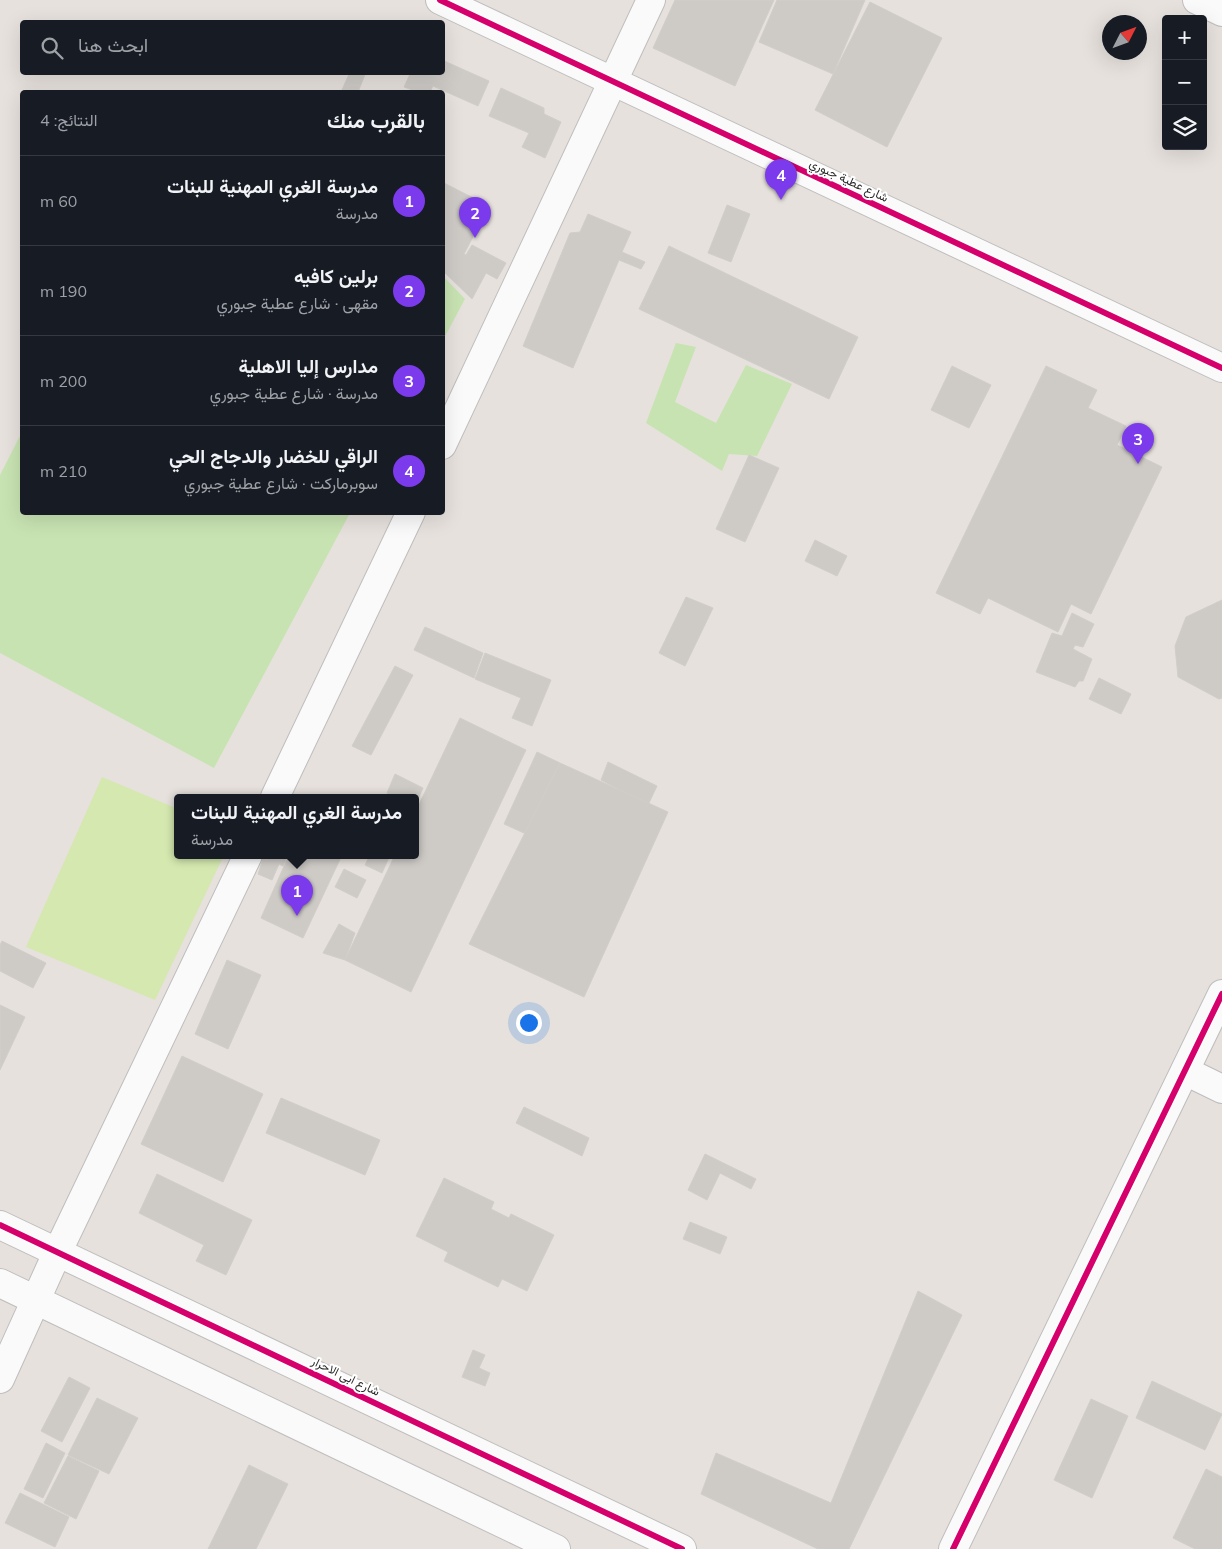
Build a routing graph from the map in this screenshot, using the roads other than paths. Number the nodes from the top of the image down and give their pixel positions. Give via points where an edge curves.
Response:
1 (440, 0) edge
2 (651, 0) edge
3 (1197, 0) edge
4 (1222, 12) edge
5 (614, 82) junction
6 (1222, 368) edge
7 (445, 439) edge
8 (410, 515) edge
9 (276, 794) edge
10 (246, 859) edge
11 (1222, 994) edge
12 (1185, 1071) junction
13 (1222, 1089) edge
14 (0, 1225) edge
15 (58, 1252) junction
16 (0, 1282) edge
17 (37, 1300) junction
18 (0, 1379) edge
19 (556, 1549) edge
20 (682, 1549) edge
21 (953, 1549) edge

1 - 5 street, شارع عطية جبوري
2 - 5 street
3 - 4 street
5 - 6 street, شارع عطية جبوري
5 - 7 street
8 - 9 street
10 - 15 street
11 - 12 street
12 - 13 street
12 - 21 street
14 - 15 street, شارع ابی الاحرار
15 - 17 street
15 - 20 street, شارع ابی الاحرار
16 - 17 street
17 - 18 street
17 - 19 street

